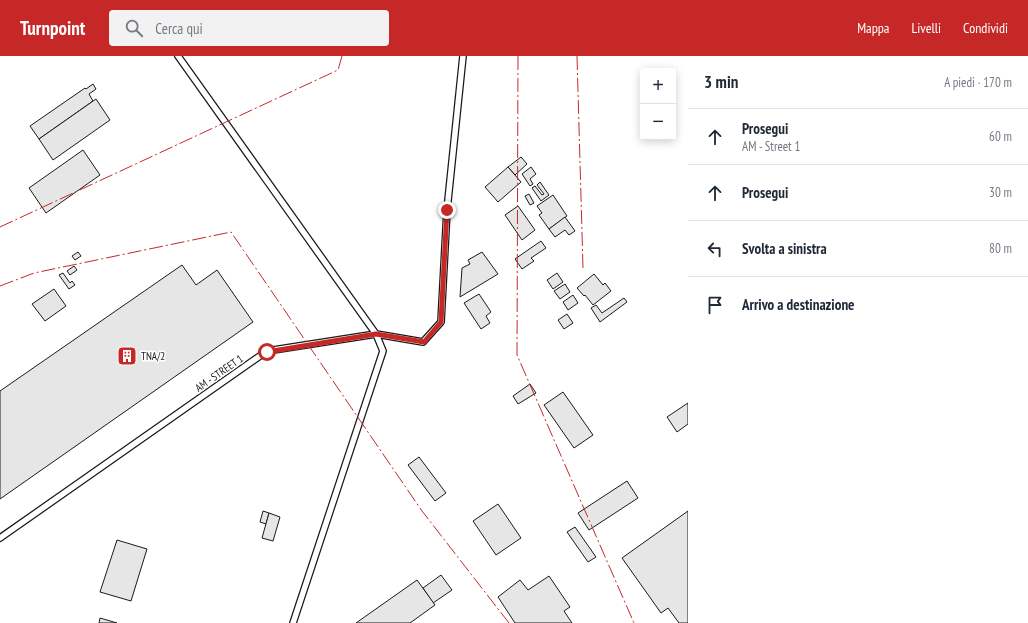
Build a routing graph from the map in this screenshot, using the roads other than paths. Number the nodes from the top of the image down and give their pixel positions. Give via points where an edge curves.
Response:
1 (178, 56) edge
2 (463, 56) edge
3 (376, 334) junction
4 (0, 538) edge
5 (293, 623) edge

1 - 3 lane
2 - 3 lane, AM - STREET 1 via 447,210 441,322 424,342
3 - 4 lane, AM - STREET 1 via 267,352
3 - 5 lane via 383,351

